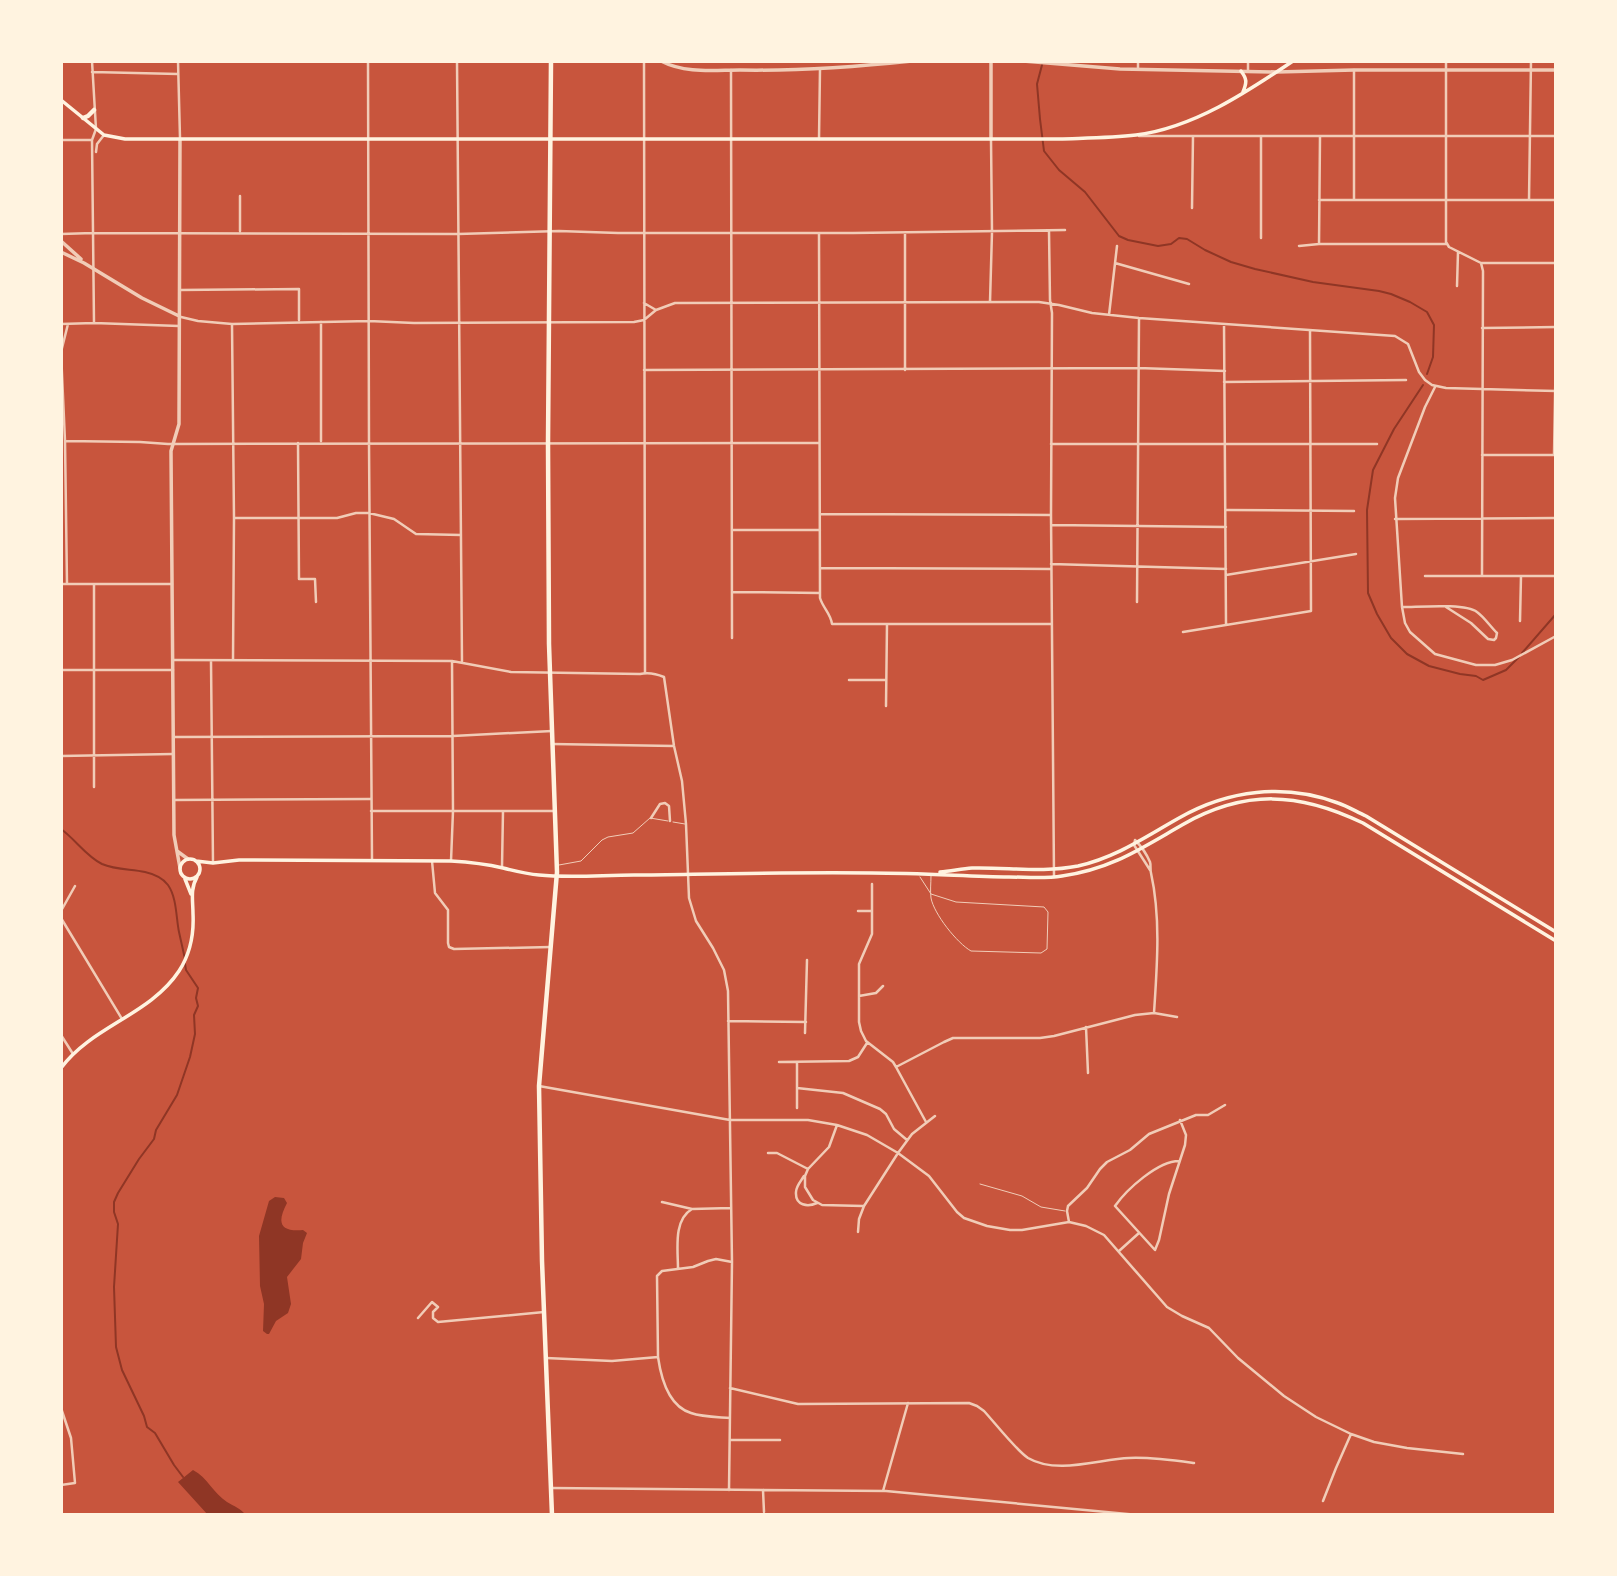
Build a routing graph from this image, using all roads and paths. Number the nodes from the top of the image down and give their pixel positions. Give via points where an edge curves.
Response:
1 (92, 61) edge
2 (178, 61) edge
3 (368, 61) edge
4 (457, 61) edge
5 (551, 61) edge
6 (644, 61) edge
7 (661, 61) edge
8 (912, 61) edge
9 (990, 61) edge
10 (1023, 61) edge
11 (1138, 61) edge
12 (1248, 61) edge
13 (1293, 61) edge
14 (1446, 61) edge
15 (1531, 61) edge
16 (1031, 62) edge
17 (820, 69) junction
18 (1138, 69) junction
19 (731, 70) junction
20 (1354, 70) junction
21 (1446, 70) junction
22 (1531, 70) junction
23 (1556, 70) edge
24 (1241, 71) junction
25 (1248, 71) junction
26 (92, 72) junction
27 (1277, 72) junction
28 (178, 74) junction
29 (1242, 94) junction
30 (61, 100) edge
31 (94, 110) junction
32 (83, 118) junction
33 (96, 129) junction
34 (104, 135) junction
35 (1135, 135) junction
36 (1193, 136) junction
37 (1261, 136) junction
38 (1320, 136) junction
39 (1354, 136) junction
40 (1446, 136) junction
41 (1530, 136) junction
42 (1556, 136) edge
43 (368, 139) junction
44 (457, 139) junction
45 (550, 139) junction
46 (643, 139) junction
47 (733, 139) junction
48 (819, 139) junction
49 (991, 139) junction
50 (61, 140) edge
51 (92, 140) junction
52 (180, 140) junction
53 (93, 162) junction
54 (240, 196) dead end
55 (1320, 200) junction
56 (1354, 200) junction
57 (1446, 200) junction
58 (1530, 200) junction
59 (1556, 200) edge
60 (1192, 208) dead end
61 (1065, 230) dead end
62 (550, 231) junction
63 (1049, 231) junction
64 (992, 232) junction
65 (93, 233) junction
66 (180, 233) junction
67 (240, 233) junction
68 (368, 233) junction
69 (644, 233) junction
70 (732, 233) junction
71 (818, 233) junction
72 (905, 233) junction
73 (61, 234) edge
74 (458, 234) junction
75 (1261, 238) dead end
76 (61, 242) edge
77 (1319, 244) junction
78 (1447, 244) junction
79 (1117, 246) dead end
80 (1299, 246) dead end
81 (61, 251) edge
82 (1458, 251) junction
83 (85, 263) junction
84 (1115, 263) junction
85 (1481, 263) junction
86 (1556, 263) edge
87 (93, 269) junction
88 (1189, 284) dead end
89 (1457, 286) dead end
90 (180, 290) junction
91 (732, 302) junction
92 (819, 302) junction
93 (905, 302) junction
94 (990, 302) junction
95 (644, 303) junction
96 (1050, 303) junction
97 (656, 310) junction
98 (1109, 315) junction
99 (179, 316) junction
100 (1139, 318) junction
101 (644, 320) junction
102 (369, 321) junction
103 (299, 322) junction
104 (321, 322) junction
105 (549, 322) junction
106 (94, 323) junction
107 (459, 323) junction
108 (61, 324) edge
109 (68, 324) junction
110 (232, 324) junction
111 (1224, 324) junction
112 (179, 326) junction
113 (1556, 327) edge
114 (1482, 328) junction
115 (1310, 330) junction
116 (1556, 342) edge
117 (1138, 369) junction
118 (644, 370) junction
119 (732, 370) junction
120 (819, 370) junction
121 (905, 370) junction
122 (1051, 370) junction
123 (1224, 371) junction
124 (1406, 380) dead end
125 (1310, 381) junction
126 (1224, 382) junction
127 (1435, 386) junction
128 (1482, 390) junction
129 (1555, 391) edge
130 (65, 441) junction
131 (173, 443) junction
132 (234, 443) junction
133 (298, 443) junction
134 (321, 443) junction
135 (369, 443) junction
136 (460, 443) junction
137 (548, 443) junction
138 (643, 443) junction
139 (733, 443) junction
140 (819, 443) junction
141 (1051, 444) junction
142 (1225, 444) junction
143 (1310, 444) junction
144 (1377, 444) dead end
145 (1138, 445) junction
146 (1482, 455) junction
147 (1555, 455) edge
148 (64, 498) edge
149 (1227, 510) junction
150 (1310, 510) junction
151 (1354, 511) dead end
152 (369, 513) junction
153 (820, 514) junction
154 (1051, 515) junction
155 (1482, 517) junction
156 (234, 518) junction
157 (299, 518) junction
158 (1556, 518) edge
159 (1395, 519) junction
160 (1051, 525) junction
161 (1138, 525) junction
162 (1226, 527) junction
163 (733, 530) junction
164 (820, 530) junction
165 (461, 535) junction
166 (1356, 554) dead end
167 (1310, 562) junction
168 (1051, 566) junction
169 (1138, 566) junction
170 (821, 568) junction
171 (1226, 569) junction
172 (1226, 575) junction
173 (1425, 576) dead end
174 (1482, 576) junction
175 (1521, 576) junction
176 (1556, 576) edge
177 (61, 584) edge
178 (67, 584) junction
179 (94, 584) junction
180 (172, 584) junction
181 (732, 592) junction
182 (820, 593) junction
183 (316, 602) dead end
184 (1137, 602) dead end
185 (1402, 607) junction
186 (1446, 607) junction
187 (1520, 621) dead end
188 (887, 624) junction
189 (1052, 624) junction
190 (1226, 625) junction
191 (1183, 632) dead end
192 (1556, 636) edge
193 (732, 638) dead end
194 (173, 660) junction
195 (211, 661) junction
196 (233, 661) junction
197 (370, 661) junction
198 (452, 661) junction
199 (462, 662) junction
200 (61, 670) edge
201 (94, 670) junction
202 (173, 670) junction
203 (550, 673) junction
204 (645, 673) junction
205 (849, 680) dead end
206 (886, 680) junction
207 (886, 706) dead end
208 (551, 731) junction
209 (211, 736) junction
210 (370, 736) junction
211 (453, 736) junction
212 (174, 737) junction
213 (552, 744) junction
214 (674, 746) junction
215 (174, 754) junction
216 (94, 755) junction
217 (61, 756) edge
218 (94, 787) dead end
219 (370, 799) junction
220 (174, 800) junction
221 (212, 800) junction
222 (370, 811) junction
223 (453, 811) junction
224 (503, 811) junction
225 (555, 811) junction
226 (651, 818) junction
227 (670, 821) junction
228 (686, 824) junction
229 (1136, 844) junction
230 (176, 849) junction
231 (1140, 850) junction
232 (188, 859) junction
233 (196, 861) junction
234 (372, 861) junction
235 (432, 861) junction
236 (451, 861) junction
237 (213, 863) junction
238 (1443, 863) junction
239 (557, 865) junction
240 (180, 868) junction
241 (502, 868) junction
242 (1054, 869) junction
243 (1439, 870) junction
244 (200, 871) junction
245 (917, 873) junction
246 (931, 873) junction
247 (557, 875) junction
248 (688, 875) junction
249 (184, 877) junction
250 (197, 877) junction
251 (1054, 877) junction
252 (872, 884) dead end
253 (75, 886) dead end
254 (931, 894) junction
255 (192, 896) junction
256 (858, 911) dead end
257 (872, 911) junction
258 (61, 912) edge
259 (61, 918) edge
260 (1556, 932) edge
261 (1556, 941) edge
262 (551, 947) junction
263 (807, 960) dead end
264 (883, 986) dead end
265 (859, 996) junction
266 (1154, 1013) junction
267 (1177, 1017) dead end
268 (122, 1019) junction
269 (728, 1021) junction
270 (806, 1022) junction
271 (1086, 1027) junction
272 (805, 1033) dead end
273 (61, 1035) edge
274 (867, 1043) junction
275 (73, 1054) junction
276 (779, 1062) dead end
277 (797, 1062) junction
278 (896, 1067) junction
279 (61, 1068) edge
280 (1088, 1073) dead end
281 (539, 1086) junction
282 (797, 1088) junction
283 (1225, 1105) dead end
284 (797, 1108) dead end
285 (935, 1116) dead end
286 (730, 1120) junction
287 (1180, 1120) junction
288 (926, 1122) junction
289 (837, 1125) junction
290 (907, 1140) junction
291 (768, 1153) dead end
292 (898, 1153) junction
293 (1179, 1161) junction
294 (808, 1169) junction
295 (805, 1176) junction
296 (980, 1184) dead end
297 (662, 1202) dead end
298 (817, 1203) junction
299 (863, 1206) junction
300 (732, 1208) junction
301 (692, 1209) junction
302 (1067, 1211) junction
303 (1069, 1222) junction
304 (858, 1232) dead end
305 (1139, 1233) junction
306 (1119, 1251) junction
307 (732, 1262) junction
308 (678, 1269) junction
309 (544, 1312) junction
310 (418, 1318) dead end
311 (658, 1357) junction
312 (545, 1358) junction
313 (730, 1388) junction
314 (908, 1403) junction
315 (61, 1408) edge
316 (730, 1418) junction
317 (1352, 1434) junction
318 (730, 1440) junction
319 (780, 1440) dead end
320 (1463, 1454) dead end
321 (1194, 1463) dead end
322 (61, 1485) edge
323 (551, 1488) junction
324 (729, 1490) junction
325 (763, 1490) junction
326 (883, 1491) junction
327 (1323, 1501) dead end
328 (764, 1512) dead end
329 (552, 1515) edge
330 (1138, 1515) edge

1 - 26 street
2 - 28 street
3 - 43 street
4 - 44 street
5 - 45 main road
6 - 46 street
7 - 19 street via 692,71
8 - 17 street
9 - 49 street
10 - 16 street
11 - 18 street
12 - 25 street
13 - 27 main road
14 - 21 street
15 - 22 street
16 - 18 street
17 - 19 street
17 - 48 street
18 - 24 street
19 - 47 street
20 - 21 street
20 - 27 street
20 - 39 street
21 - 22 street
21 - 40 street
22 - 23 street
22 - 41 street
24 - 25 street
24 - 29 main road via 1247,82
25 - 27 street
26 - 28 street
26 - 31 street
27 - 29 main road
28 - 52 street
29 - 35 main road via 1199,117
30 - 32 main road
31 - 32 main road
31 - 33 street
32 - 33 main road
33 - 34 main road
33 - 51 street
34 - 52 main road
34 - 53 street
35 - 36 street
35 - 49 main road
36 - 37 street
36 - 60 street
37 - 38 street
37 - 75 street
38 - 39 street
38 - 55 street
39 - 40 street
39 - 56 street
40 - 41 street
40 - 57 street
41 - 42 street
41 - 58 street
43 - 44 main road
43 - 52 main road
43 - 68 street
44 - 45 main road
44 - 74 street
45 - 46 main road
45 - 62 main road
46 - 47 main road
46 - 69 street
47 - 48 main road
47 - 70 street
48 - 49 main road
49 - 64 street
50 - 51 street
51 - 53 street
52 - 66 street
53 - 65 street
54 - 67 street
55 - 56 street
55 - 77 street
56 - 57 street
57 - 58 street
57 - 78 street
58 - 59 street
61 - 63 street
62 - 69 street
62 - 74 street
62 - 105 main road
63 - 64 street
63 - 96 street
64 - 72 street
64 - 94 street
65 - 66 street
65 - 73 street
65 - 87 street
66 - 67 street
66 - 90 street
67 - 68 street
68 - 74 street
68 - 102 street
69 - 70 street
69 - 95 street
70 - 71 street
70 - 91 street
71 - 72 street
71 - 92 street
72 - 93 street
74 - 107 street
76 - 83 street
77 - 78 street
77 - 80 street
78 - 82 street
79 - 84 street
81 - 83 street
82 - 85 street
82 - 89 street
83 - 87 street
84 - 88 street
84 - 98 street
85 - 86 street
85 - 114 street
87 - 99 street
87 - 106 street
90 - 99 street
90 - 103 street via 299,289
91 - 92 street
91 - 97 street via 675,303
91 - 119 street
92 - 93 street
92 - 120 street
93 - 94 street
93 - 121 street
94 - 96 street
95 - 97 street
95 - 101 street
96 - 98 street
96 - 122 street
97 - 101 street
98 - 100 street
99 - 110 street
99 - 112 street
100 - 111 street
100 - 117 street
101 - 105 street
101 - 118 street
102 - 104 street
102 - 107 street
102 - 135 street
103 - 104 street
103 - 110 street
104 - 134 street
105 - 107 street
105 - 137 main road
106 - 109 street
106 - 112 street
107 - 136 street
108 - 109 street
109 - 130 street via 61,352
110 - 132 street
111 - 115 street
111 - 123 street
112 - 131 street via 179,424
113 - 114 street
114 - 128 street
115 - 125 street
115 - 127 street via 1400,338 1408,344 1422,376
116 - 129 street
117 - 122 street
117 - 123 street
117 - 145 street
118 - 119 street
118 - 138 street
119 - 120 street
119 - 139 street
120 - 121 street
120 - 140 street
121 - 122 street
122 - 141 street
123 - 126 street
124 - 125 street
125 - 126 street
125 - 143 street
126 - 142 street
127 - 128 street
127 - 159 street via 1398,478
128 - 129 street
128 - 146 street
129 - 147 street
130 - 131 street
130 - 148 street
131 - 132 street
131 - 180 street
132 - 133 street
132 - 156 street
133 - 134 street
133 - 157 street
134 - 135 street
135 - 136 street
135 - 152 street
136 - 137 street
136 - 165 street
137 - 138 street
137 - 203 main road
138 - 139 street
138 - 204 street
139 - 140 street
139 - 163 street
140 - 153 street
141 - 145 street
141 - 154 street
142 - 143 street
142 - 145 street
142 - 149 street
143 - 144 street
143 - 150 street
145 - 161 street
146 - 147 street
146 - 155 street
148 - 178 street
149 - 150 street
149 - 162 street
150 - 151 street
150 - 167 street
152 - 157 street
152 - 165 street via 394,519 416,534
152 - 197 street
153 - 154 street
153 - 164 street
154 - 160 street
155 - 158 street
155 - 159 street
155 - 174 street
156 - 157 street
156 - 196 street
157 - 183 street via 299,579 315,579
159 - 185 street
160 - 161 street
160 - 168 street
161 - 162 street
161 - 169 street
162 - 171 street
163 - 164 street
163 - 181 street
164 - 170 street
165 - 199 street
166 - 167 street
167 - 172 street
167 - 190 street via 1311,611
168 - 169 street
168 - 170 street
168 - 189 street
169 - 171 street
169 - 184 street
170 - 182 street
171 - 172 street
172 - 190 street
173 - 174 street
174 - 175 street
175 - 176 street
175 - 187 street
177 - 178 street
178 - 179 street
179 - 180 street
179 - 201 street
180 - 194 street
181 - 182 street
181 - 193 street
182 - 188 street via 832,624
185 - 186 street
185 - 192 street via 1410,632 1434,654 1476,665 1515,659
186 - 186 street via 1474,610 1497,632 1496,638 1488,639
188 - 189 street
188 - 206 street
189 - 242 street
190 - 191 street
194 - 195 street
194 - 202 street
195 - 196 street
195 - 209 street
196 - 197 street
197 - 198 street
197 - 210 street
198 - 199 street
198 - 211 street
199 - 203 street via 511,672
200 - 201 street
201 - 202 street
201 - 216 street
202 - 212 street
203 - 204 street
203 - 208 main road
204 - 214 street via 664,677
205 - 206 street
206 - 207 street
208 - 211 street
208 - 213 main road
209 - 210 street
209 - 212 street
209 - 221 street
210 - 211 street
210 - 219 street
211 - 223 street
212 - 215 street
213 - 214 street
213 - 225 main road
214 - 228 street
215 - 216 street
215 - 220 street
216 - 217 street
216 - 218 street
219 - 221 street
219 - 222 street
220 - 221 street
220 - 230 street
221 - 237 street
222 - 223 street
222 - 234 street
223 - 224 street
223 - 236 street
224 - 225 street
224 - 241 street
225 - 239 main road
226 - 227 lane
226 - 227 street via 665,803
226 - 239 lane via 632,833 602,840 581,861
227 - 228 lane
228 - 248 street
229 - 231 street
229 - 238 main road via 1217,800 1261,791 1291,792 1340,803
229 - 242 main road via 1101,860
230 - 232 street
230 - 240 street
231 - 243 main road via 1207,812 1242,802 1290,799 1337,810
231 - 251 main road via 1106,866
231 - 266 street via 1150,862 1156,903
232 - 233 main road
232 - 240 main road
233 - 237 main road
233 - 244 main road
234 - 235 main road
234 - 237 main road
235 - 236 main road
235 - 262 street via 435,893 449,914 449,947
236 - 241 main road
237 - 244 main road
238 - 243 main road
238 - 260 main road
239 - 247 main road
240 - 249 main road
241 - 247 main road
242 - 246 main road via 970,868
242 - 251 street
243 - 261 main road
244 - 250 main road
245 - 246 main road
245 - 248 main road
245 - 254 lane
246 - 251 main road
246 - 254 lane
247 - 248 main road
247 - 262 main road
248 - 269 street via 696,921 724,970
249 - 250 main road
249 - 255 main road
250 - 255 main road
252 - 257 street
253 - 258 street
254 - 254 lane via 948,929 971,951 1041,953 1047,949 1048,912 1041,905 961,903
255 - 268 main road via 191,943 183,965 161,992
256 - 257 street
257 - 265 street via 872,934 859,964
259 - 268 street
262 - 281 main road
263 - 270 street
264 - 265 street via 876,993
265 - 274 street via 859,1022
266 - 267 street
266 - 271 street
268 - 275 main road
269 - 270 street
269 - 286 street
270 - 272 street
271 - 278 street via 1040,1038 953,1038
271 - 280 street
273 - 275 street
274 - 277 street via 858,1057 849,1061
274 - 278 street
275 - 279 main road
276 - 277 street
277 - 282 street
278 - 288 street
281 - 286 street
281 - 309 main road
282 - 284 street
282 - 290 street via 844,1093 880,1109
283 - 287 street via 1208,1115
285 - 288 street
286 - 289 street via 797,1119
286 - 300 street
287 - 293 street via 1186,1135
287 - 302 street via 1107,1162
288 - 290 street
289 - 292 street
289 - 294 street via 829,1147
290 - 292 street
291 - 294 street
292 - 299 street
292 - 303 street via 933,1179 964,1218 1010,1230
293 - 305 street via 1155,1250
293 - 305 street via 1143,1178 1115,1206
294 - 295 street
295 - 298 street via 808,1194
295 - 298 street via 795,1190 798,1201 804,1206
296 - 302 lane via 1022,1196 1041,1207
297 - 301 street
298 - 299 street
299 - 304 street
300 - 301 street
300 - 307 street
301 - 308 street via 681,1221
302 - 303 street
303 - 306 street via 1104,1235
305 - 306 street
306 - 317 street via 1172,1311 1214,1332 1238,1358 1302,1409
307 - 308 street via 716,1259
307 - 313 street
308 - 311 street via 657,1276
309 - 310 street via 438,1322 433,1318 438,1307 432,1302
309 - 312 main road
311 - 312 street via 612,1361
311 - 316 street via 666,1388 677,1405 693,1414
312 - 323 main road
313 - 314 street via 798,1404
313 - 316 street
314 - 321 street via 976,1406 1026,1456 1042,1463 1151,1457
314 - 326 street
315 - 322 street via 71,1438 75,1483
316 - 318 street
317 - 320 street via 1385,1445
317 - 327 street
318 - 319 street
318 - 324 street
323 - 324 street
323 - 329 main road
324 - 325 street
325 - 326 street
325 - 328 street
326 - 330 street

